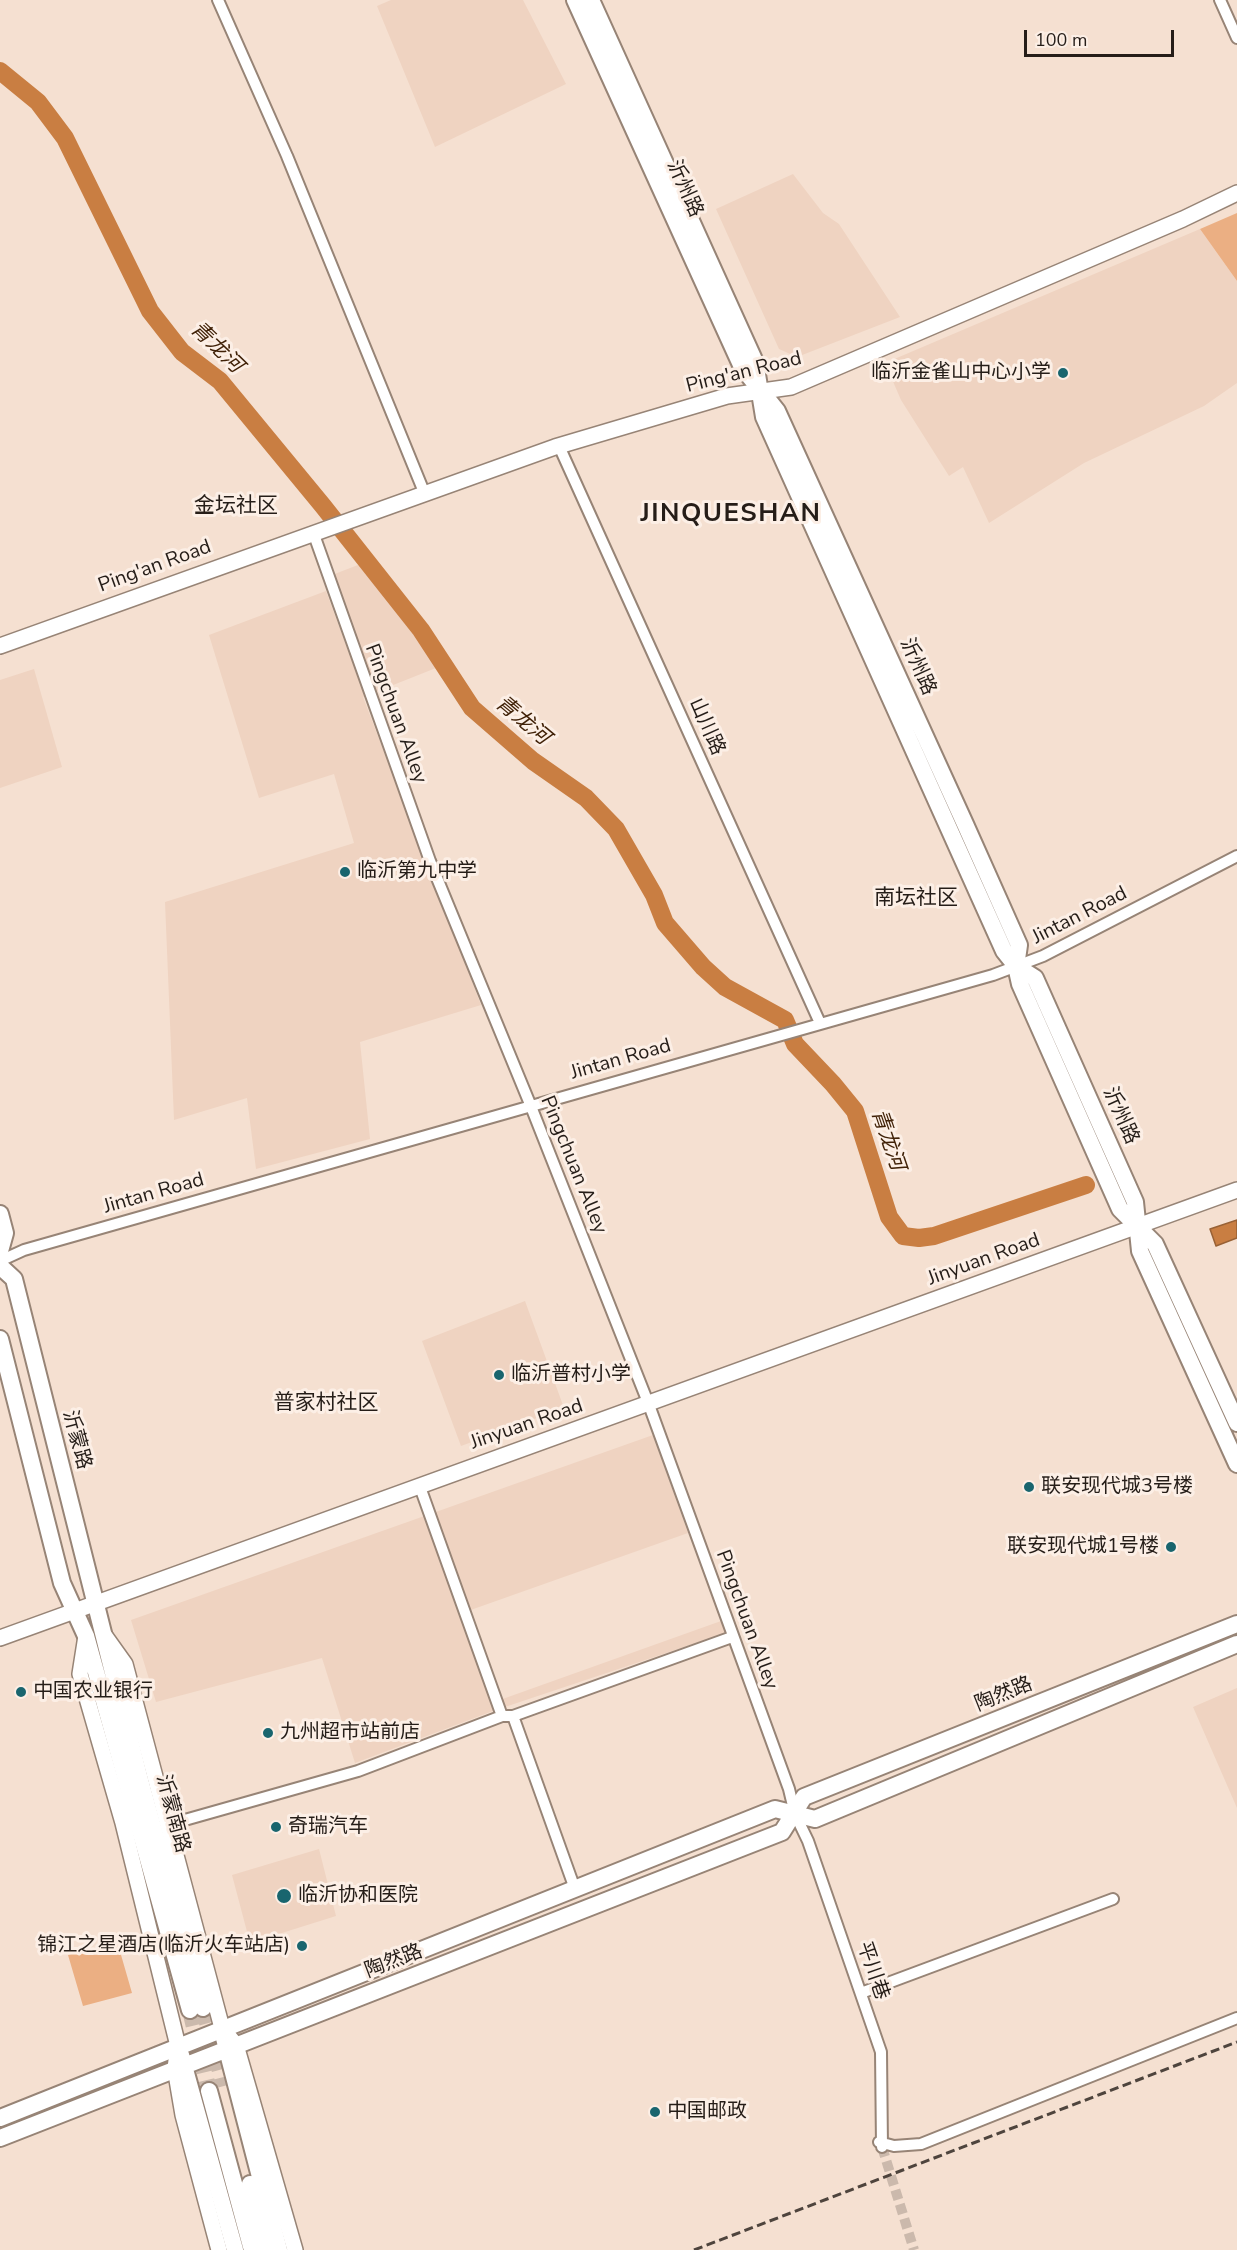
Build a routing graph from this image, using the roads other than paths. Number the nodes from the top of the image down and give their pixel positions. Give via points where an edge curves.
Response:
1 (218, 0) edge
2 (575, 0) edge
3 (591, 0) edge
4 (1220, 0) edge
5 (1237, 38) edge
6 (1237, 193) edge
7 (761, 392) junction
8 (559, 446) junction
9 (424, 492) junction
10 (318, 530) junction
11 (0, 646) edge
12 (1237, 856) edge
13 (1016, 966) junction
14 (820, 1023) junction
15 (530, 1104) junction
16 (1237, 1190) edge
17 (0, 1214) edge
18 (1137, 1227) junction
19 (0, 1251) edge
20 (0, 1262) edge
21 (0, 1266) edge
22 (0, 1339) edge
23 (649, 1405) junction
24 (1237, 1423) edge
25 (1237, 1464) edge
26 (420, 1487) junction
27 (95, 1602) junction
28 (73, 1611) junction
29 (1237, 1624) edge
30 (94, 1633) junction
31 (732, 1637) junction
32 (0, 1638) edge
33 (1237, 1644) edge
34 (508, 1716) junction
35 (795, 1814) junction
36 (167, 1825) junction
37 (575, 1889) junction
38 (1113, 1899) dead end
39 (861, 1993) junction
40 (197, 2009) tunnel mouth
41 (1237, 2018) edge
42 (222, 2028) junction
43 (177, 2046) junction
44 (231, 2047) junction
45 (180, 2066) junction
46 (0, 2118) edge
47 (0, 2138) edge
48 (219, 2250) edge
49 (235, 2250) edge
50 (252, 2250) edge
51 (267, 2250) edge
52 (279, 2250) edge
53 (295, 2250) edge

1 - 9 street via 287,156
2 - 7 main road, 沂州路 via 742,367
3 - 7 main road, 沂州路 via 755,362
4 - 5 street
6 - 7 street, Ping'an Road via 790,387
7 - 8 street, Ping'an Road via 727,396
7 - 13 main road, 沂州路 via 777,411 1019,945
8 - 9 street, Ping'an Road
8 - 14 street, 山川路
9 - 10 street, Ping'an Road
10 - 11 street, Ping'an Road
10 - 15 street, Pingchuan Alley via 430,861
12 - 13 street, Jintan Road via 1043,956
13 - 14 street, Jintan Road
13 - 18 main road, 沂州路 via 1020,984 1120,1209
14 - 15 street, Jintan Road
15 - 20 street, Jintan Road via 24,1250
15 - 23 street, Pingchuan Alley
16 - 18 street, Jinyuan Road
17 - 19 main road via 5,1233
18 - 23 street, Jinyuan Road
18 - 24 main road, 沂州路 via 1155,1245
18 - 25 main road, 沂州路 via 1140,1251
21 - 27 main road, 沂蒙路 via 14,1279
22 - 28 main road via 62,1583
23 - 26 street, Jinyuan Road
23 - 31 street, Pingchuan Alley
26 - 27 street, Jinyuan Road
26 - 34 street
27 - 28 street, Jinyuan Road
27 - 30 main road, 沂蒙路
28 - 30 main road
28 - 32 street, Jinyuan Road
29 - 35 main road, 陶然路 via 804,1797
30 - 36 street via 125,1664
30 - 40 main road, 沂蒙南路
30 - 43 street via 80,1674 123,1823
31 - 34 street
31 - 35 street, Pingchuan Alley
33 - 35 main road, 陶然路 via 815,1820
34 - 36 street via 358,1771
34 - 37 street
35 - 37 main road, 陶然路 via 775,1809
35 - 39 street, 平川巷
35 - 44 main road, 陶然路 via 782,1832
36 - 42 street
37 - 42 main road, 陶然路
38 - 39 street
39 - 41 street, 平川巷 via 881,2052 880,2144 894,2146 921,2144
42 - 43 main road, 陶然路
42 - 44 main road
43 - 45 main road
43 - 46 main road, 陶然路
44 - 45 main road, 陶然路
44 - 52 main road
44 - 53 street
45 - 47 main road, 陶然路
45 - 48 street via 183,2115
45 - 49 main road
50 - 51 main road via 217,2089

